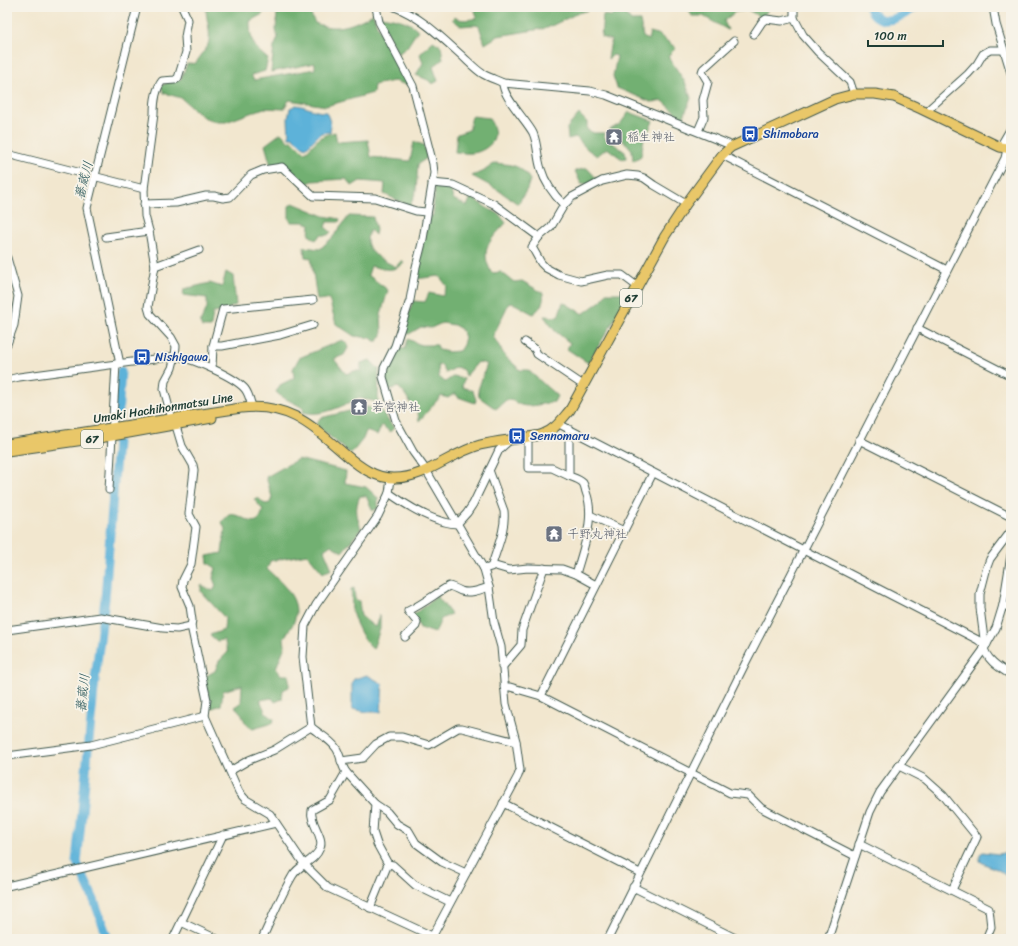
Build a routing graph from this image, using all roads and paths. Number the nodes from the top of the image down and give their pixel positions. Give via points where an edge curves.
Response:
1 (137, 7) edge
2 (182, 7) edge
3 (376, 7) edge
4 (395, 7) edge
5 (794, 7) edge
6 (993, 7) edge
7 (794, 18) junction
8 (754, 34) dead end
9 (734, 41) dead end
10 (1004, 50) junction
11 (1011, 73) edge
12 (504, 83) junction
13 (854, 94) junction
14 (928, 112) junction
15 (1011, 128) edge
16 (698, 131) junction
17 (730, 147) junction
18 (1007, 153) edge
19 (7, 154) edge
20 (722, 155) junction
21 (96, 177) junction
22 (432, 183) junction
23 (144, 189) junction
24 (144, 204) junction
25 (686, 204) junction
26 (564, 205) junction
27 (426, 212) junction
28 (149, 231) junction
29 (106, 237) dead end
30 (539, 237) junction
31 (199, 250) dead end
32 (7, 258) edge
33 (154, 266) junction
34 (947, 270) junction
35 (638, 287) junction
36 (314, 300) dead end
37 (313, 325) dead end
38 (916, 328) junction
39 (525, 342) dead end
40 (7, 344) edge
41 (213, 346) junction
42 (175, 356) junction
43 (118, 364) junction
44 (212, 368) junction
45 (1011, 376) edge
46 (7, 380) edge
47 (583, 385) junction
48 (252, 407) junction
49 (174, 422) junction
50 (559, 424) junction
51 (112, 431) junction
52 (570, 431) junction
53 (528, 437) junction
54 (510, 440) junction
55 (859, 440) junction
56 (7, 444) edge
57 (7, 451) edge
58 (426, 470) junction
59 (489, 470) junction
60 (653, 473) junction
61 (569, 476) junction
62 (391, 479) junction
63 (109, 490) dead end
64 (389, 493) junction
65 (590, 515) junction
66 (1011, 517) edge
67 (457, 524) junction
68 (624, 531) junction
69 (1011, 531) edge
70 (803, 550) junction
71 (1011, 555) edge
72 (492, 565) junction
73 (544, 568) junction
74 (484, 569) junction
75 (576, 574) junction
76 (596, 585) junction
77 (489, 587) junction
78 (1003, 605) junction
79 (1011, 611) edge
80 (191, 626) junction
81 (7, 630) edge
82 (405, 637) dead end
83 (985, 646) junction
84 (502, 666) junction
85 (1011, 675) edge
86 (504, 687) junction
87 (541, 696) junction
88 (205, 716) junction
89 (311, 727) junction
90 (516, 742) junction
91 (7, 756) edge
92 (341, 761) junction
93 (899, 766) junction
94 (230, 771) junction
95 (346, 772) junction
96 (691, 773) junction
97 (503, 803) junction
98 (375, 804) junction
99 (276, 823) junction
100 (223, 835) junction
101 (859, 844) junction
102 (855, 856) junction
103 (304, 864) junction
104 (388, 864) junction
105 (466, 873) junction
106 (640, 873) junction
107 (7, 886) edge
108 (633, 887) junction
109 (952, 890) junction
110 (450, 902) junction
111 (370, 908) junction
112 (181, 922) junction
113 (432, 938) edge
114 (172, 939) edge
115 (217, 939) edge
116 (262, 939) edge
117 (608, 939) edge
118 (737, 939) edge
119 (828, 939) edge
120 (986, 939) edge

1 - 21 street
2 - 23 street via 188,20 184,37 186,52 178,78 162,82 154,102
3 - 22 street via 380,22 417,98 434,164
4 - 12 street via 414,16 435,31 484,75
5 - 7 street
6 - 10 street
7 - 8 street via 782,21 766,19
7 - 13 street via 818,52 850,82
9 - 16 street via 703,68 702,72 708,82 703,100 704,117
10 - 11 street
10 - 14 street via 990,50 983,54 968,74
12 - 16 street via 590,91
12 - 26 street via 509,98 533,134 541,170 553,193
13 - 14 main road, Umaki Hachihonmatsu Line / 67 via 894,97
13 - 17 main road, Umaki Hachihonmatsu Line / 67 via 835,99
14 - 18 main road, Umaki Hachihonmatsu Line / 67
15 - 18 street
16 - 17 street
17 - 20 main road, Umaki Hachihonmatsu Line / 67
18 - 34 street
19 - 21 street
20 - 25 main road, Umaki Hachihonmatsu Line / 67
20 - 34 street
21 - 23 street
21 - 43 street via 87,213
22 - 27 street
22 - 30 street via 453,184 494,204
23 - 24 street
24 - 27 street via 176,203 206,196 230,197 251,175 282,167 313,196 375,198
24 - 28 street
25 - 26 street via 644,178 632,175 602,181 579,192
25 - 35 main road, Umaki Hachihonmatsu Line / 67 via 664,236
26 - 30 street via 551,227
27 - 58 street via 410,300 395,346 384,368 383,377 396,421
28 - 29 street
28 - 33 street
30 - 35 street via 532,247 533,251 541,263 559,275 581,281 608,275 622,275
31 - 33 street
32 - 40 street via 18,296 14,325
33 - 42 street via 148,307 150,314 176,346
34 - 38 street
35 - 47 main road, Umaki Hachihonmatsu Line / 67
36 - 41 street via 223,309
37 - 41 street via 280,335
38 - 45 street
38 - 55 street
39 - 47 street via 535,349 537,354
41 - 44 street
42 - 43 street
42 - 44 street
42 - 49 street via 164,389
43 - 46 street
43 - 51 street
44 - 48 street via 244,388
47 - 50 main road, Umaki Hachihonmatsu Line / 67 via 570,410
48 - 49 main road, Umaki Hachihonmatsu Line / 67
48 - 62 main road, Umaki Hachihonmatsu Line / 67 via 270,408 297,417 312,426 363,469
49 - 51 main road, Umaki Hachihonmatsu Line / 67
49 - 80 street via 194,470 189,514 196,527 191,564 182,587 190,606
50 - 52 street
50 - 53 main road, Umaki Hachihonmatsu Line / 67 via 543,434
51 - 56 main road, Umaki Hachihonmatsu Line / 67 via 100,430
51 - 57 main road, Umaki Hachihonmatsu Line / 67
51 - 63 street
52 - 60 street
52 - 61 street
53 - 54 main road, Umaki Hachihonmatsu Line / 67
53 - 61 street via 528,468 552,468
54 - 58 main road, Umaki Hachihonmatsu Line / 67 via 479,445
54 - 59 street via 500,450
55 - 66 street
55 - 70 street
58 - 62 main road, Umaki Hachihonmatsu Line / 67 via 409,478
58 - 67 street
59 - 67 street via 473,504
59 - 72 street via 504,511 503,526
60 - 68 street
60 - 70 street
61 - 65 street via 583,484 590,500
62 - 64 street
64 - 67 street via 409,506 449,524
64 - 89 street via 378,516 316,605 305,626 303,657
65 - 68 street
65 - 75 street via 586,541
67 - 74 street
68 - 76 street
69 - 83 street via 986,567 980,594
70 - 83 street via 978,640
70 - 96 street
71 - 78 street
72 - 73 street via 509,570
72 - 74 street
73 - 75 street via 562,569
73 - 84 street via 522,630 521,645
74 - 77 street
75 - 76 street
76 - 87 street
77 - 82 street via 469,592 449,586 439,591 408,612 417,622
77 - 84 street via 501,647
78 - 79 street
78 - 83 street via 996,628
80 - 81 street via 163,628 103,617
80 - 88 street via 207,700
83 - 85 street via 985,654
83 - 93 street
84 - 86 street
86 - 87 street
86 - 90 street
87 - 96 street
88 - 91 street via 89,745
88 - 94 street
89 - 92 street via 330,741 337,749
89 - 94 street via 274,750
90 - 92 street via 458,728 429,745 402,737 389,737 376,744 363,758
90 - 97 street via 520,770
92 - 95 street
93 - 101 street via 880,792
93 - 109 street via 926,779 943,795 977,837
94 - 99 street via 245,799 270,814
95 - 98 street
95 - 103 street via 330,800 312,810 311,815 321,845 311,860
96 - 102 street via 730,793 748,794 761,808
96 - 106 street
97 - 105 street
97 - 106 street
98 - 104 street via 373,832
98 - 105 street via 409,831 416,843 442,862
99 - 100 street
99 - 103 street
100 - 107 street
100 - 112 street
101 - 102 street
101 - 109 street
102 - 119 street
103 - 111 street via 328,888
103 - 116 street via 293,874
104 - 110 street via 393,865 415,885
104 - 111 street
105 - 110 street
106 - 108 street
108 - 117 street
108 - 118 street
109 - 120 street via 989,909 991,927
110 - 113 street
111 - 113 street
112 - 114 street
112 - 115 street

